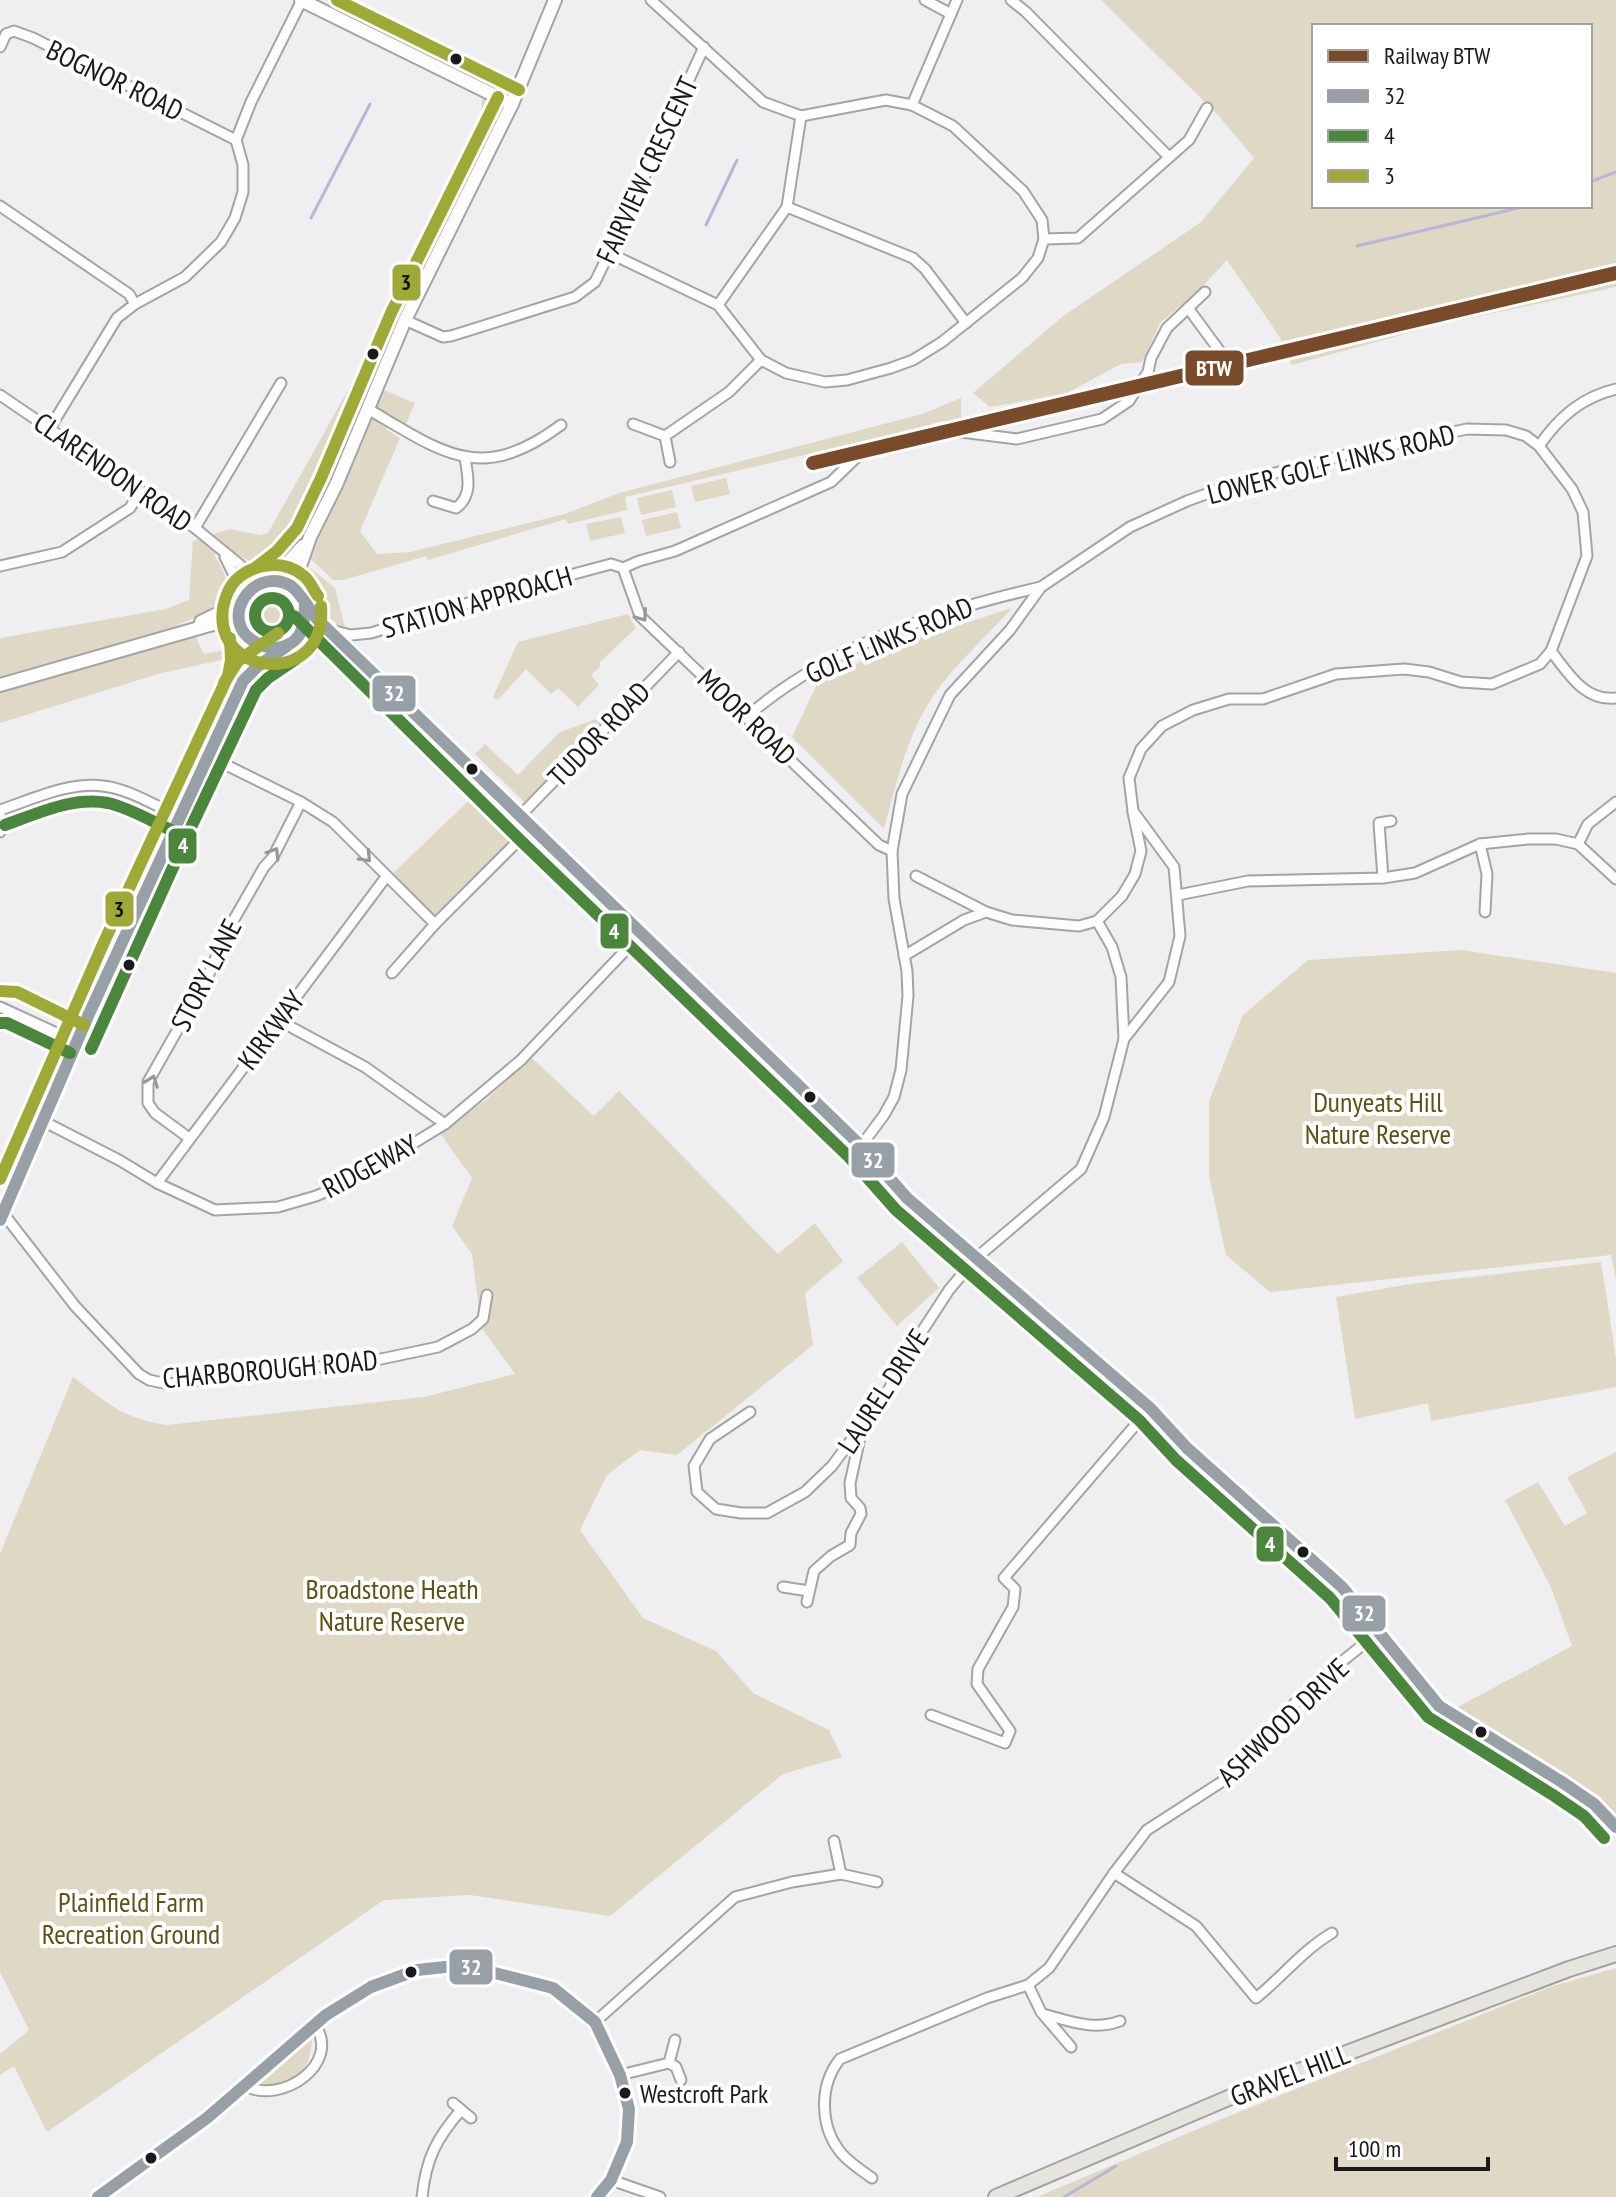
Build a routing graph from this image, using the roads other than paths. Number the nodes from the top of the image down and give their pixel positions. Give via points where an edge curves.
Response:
1 (302, 0) edge
2 (555, 0) edge
3 (651, 0) edge
4 (925, 0) edge
5 (957, 0) edge
6 (1011, 0) edge
7 (951, 14) junction
8 (0, 47) edge
9 (704, 47) junction
10 (512, 104) junction
11 (912, 105) junction
12 (1207, 108) dead end
13 (801, 116) junction
14 (236, 140) junction
15 (1169, 157) junction
16 (0, 206) edge
17 (787, 207) junction
18 (1044, 239) junction
19 (609, 253) junction
20 (1205, 292) dead end
21 (135, 304) junction
22 (718, 305) junction
23 (1188, 308) junction
24 (405, 320) junction
25 (966, 323) junction
26 (761, 360) junction
27 (1227, 361) dead end
28 (281, 383) dead end
29 (1616, 389) edge
30 (0, 395) edge
31 (368, 409) junction
32 (633, 424) dead end
33 (561, 425) dead end
34 (50, 428) junction
35 (665, 436) junction
36 (1539, 446) junction
37 (465, 458) junction
38 (670, 462) dead end
39 (140, 492) junction
40 (433, 501) dead end
41 (195, 528) junction
42 (310, 537) junction
43 (224, 554) junction
44 (0, 566) edge
45 (623, 568) junction
46 (263, 582) junction
47 (1041, 587) junction
48 (303, 601) junction
49 (240, 602) junction
50 (331, 630) junction
51 (177, 634) junction
52 (244, 634) junction
53 (289, 645) junction
54 (1551, 651) junction
55 (679, 652) junction
56 (359, 659) junction
57 (243, 681) junction
58 (0, 685) edge
59 (1616, 698) edge
60 (748, 716) junction
61 (208, 756) junction
62 (301, 802) junction
63 (1616, 802) edge
64 (0, 810) edge
65 (1133, 811) junction
66 (178, 816) junction
67 (519, 817) junction
68 (1391, 821) dead end
69 (531, 828) junction
70 (0, 832) edge
71 (1480, 844) junction
72 (1578, 844) junction
73 (892, 851) junction
74 (916, 876) dead end
75 (386, 877) junction
76 (1383, 878) junction
77 (1616, 879) edge
78 (1178, 895) junction
79 (986, 912) junction
80 (1485, 912) dead end
81 (1097, 921) junction
82 (435, 924) junction
83 (641, 934) junction
84 (904, 956) junction
85 (392, 973) dead end
86 (2, 1008) edge
87 (278, 1020) junction
88 (1124, 1039) junction
89 (76, 1042) junction
90 (41, 1120) junction
91 (445, 1124) junction
92 (189, 1138) junction
93 (861, 1146) junction
94 (157, 1183) junction
95 (1, 1216) edge
96 (975, 1259) junction
97 (487, 1295) dead end
98 (1150, 1408) junction
99 (750, 1412) dead end
100 (861, 1430) junction
101 (783, 1587) dead end
102 (809, 1591) junction
103 (807, 1602) dead end
104 (1380, 1631) junction
105 (931, 1715) dead end
106 (1616, 1827) edge
107 (834, 1841) dead end
108 (1114, 1873) junction
109 (841, 1874) junction
110 (877, 1882) dead end
111 (1332, 1933) dead end
112 (1616, 1943) edge
113 (1616, 1954) edge
114 (1586, 1962) junction
115 (1028, 1985) junction
116 (1043, 2014) junction
117 (1120, 2021) dead end
118 (595, 2022) junction
119 (315, 2025) junction
120 (675, 2040) dead end
121 (1071, 2047) dead end
122 (669, 2063) junction
123 (620, 2075) junction
124 (681, 2080) dead end
125 (246, 2086) junction
126 (471, 2118) dead end
127 (872, 2178) dead end
128 (611, 2180) junction
129 (98, 2197) edge
130 (422, 2197) edge
131 (597, 2197) edge
132 (660, 2197) edge
133 (996, 2197) edge

1 - 10 street
1 - 14 street
2 - 10 street
3 - 9 street
4 - 7 street
5 - 7 street
6 - 15 street
7 - 11 street
8 - 14 street, BOGNOR ROAD via 6,34 14,31 33,38
9 - 13 street via 763,102
9 - 19 street, FAIRVIEW CRESCENT
10 - 24 street
11 - 13 street via 886,100
11 - 18 street via 953,126 1023,191 1042,220
12 - 15 street via 1189,140
13 - 17 street
14 - 21 street via 243,192 221,242 185,277
15 - 18 street via 1078,238
16 - 21 street via 129,294
17 - 22 street
17 - 25 street via 913,258
18 - 25 street via 1038,258 1022,278
19 - 22 street
19 - 24 street, FAIRVIEW CRESCENT via 595,282 575,297 451,336
20 - 23 street, STATION APPROACH
21 - 34 street via 117,318
22 - 26 street
23 - 27 street
23 - 45 street, STATION APPROACH via 1167,328 1129,401 1102,419 1017,439 945,430 871,451 848,463 831,482 675,551
24 - 31 street
25 - 26 street via 913,360 847,380 825,382 786,373
26 - 35 street via 729,392
28 - 41 street
29 - 36 street via 1581,401
30 - 34 street, CLARENDON ROAD
31 - 37 street via 439,450
31 - 42 street
32 - 35 street
33 - 37 street via 520,449 485,459
34 - 39 street, CLARENDON ROAD
35 - 38 street
36 - 47 street, LOWER GOLF LINKS ROAD via 1506,430 1467,429 1236,483 1130,527
36 - 54 street via 1583,512 1587,556
37 - 40 street via 468,490 461,505
39 - 41 street, CLARENDON ROAD
39 - 44 street via 130,508 62,552
41 - 43 street, CLARENDON ROAD
42 - 46 street
42 - 48 street via 300,566
43 - 46 street, CLARENDON ROAD
43 - 49 street, CLARENDON ROAD
45 - 50 street, STATION APPROACH via 611,564 371,633
45 -> 55 street, MOOR ROAD via 640,616
46 - 48 street via 287,584
46 - 49 street
47 - 60 street, GOLF LINKS ROAD via 919,623 839,656 798,678
47 - 73 street, LOWER GOLF LINKS ROAD via 1010,630 950,695 902,794
48 - 50 street
48 - 53 street via 304,627
49 - 51 street
49 - 52 street
50 - 56 street
51 - 52 street via 222,623
51 - 58 street
52 - 53 street via 260,647
52 - 57 street
53 - 56 street via 330,646
53 - 57 street
54 - 59 street via 1589,694
54 - 65 street via 1540,664 1492,684 1404,669 1370,670 1336,674 1263,699 1229,699 1193,710 1162,726 1141,749 1129,778
55 - 60 street, MOOR ROAD
55 - 67 street, TUDOR ROAD
56 - 67 street
57 - 61 street
60 - 73 street, MOOR ROAD via 879,845
61 - 62 street
61 - 66 street
62 -> 75 street via 333,822
92 -> 62 street, STORY LANE via 155,1113 148,1103 148,1082
63 - 72 street via 1588,824
64 - 66 street via 79,786 101,785
64 - 70 street
65 - 78 street via 1174,867
65 - 81 street via 1141,851 1135,874
66 - 89 street
67 - 69 street
68 - 76 street via 1379,823
69 - 82 street
69 - 83 street
71 - 72 street via 1528,839
71 - 76 street via 1415,873
71 - 80 street via 1487,874
72 - 77 street
73 - 84 street, LOWER GOLF LINKS ROAD
74 - 79 street
75 - 82 street
75 - 87 street, KIRKWAY
76 - 78 street via 1248,881
78 - 88 street via 1180,936 1169,982
79 - 81 street via 1012,920 1079,926
79 - 84 street
81 - 88 street via 1121,977
82 - 85 street
83 - 91 street, RIDGEWAY via 521,1060
83 - 93 street
84 - 93 street, LOWER GOLF LINKS ROAD via 908,996 901,1070 894,1097
86 - 89 street
87 - 91 street via 365,1067
87 - 92 street, KIRKWAY
88 - 96 street, LAUREL DRIVE via 1104,1117 1081,1169
89 - 90 street
90 - 94 street, RIDGEWAY
90 - 95 street
91 - 94 street, RIDGEWAY via 357,1178 278,1207 215,1210
92 - 94 street, KIRKWAY
93 - 96 street via 907,1198
95 - 97 street, CHARBOROUGH ROAD via 139,1374 168,1384 362,1363 427,1350 483,1319
96 - 98 street
96 - 100 street, LAUREL DRIVE via 949,1290
98 - 104 street via 1187,1448 1342,1587
98 - 105 street via 1004,1578 1015,1589 1013,1607 978,1669 977,1684 1010,1731 1005,1743
99 - 100 street, LAUREL DRIVE via 710,1439 694,1466 697,1492 716,1509 767,1513 805,1492
100 - 102 street via 850,1483 851,1498 861,1514 850,1545 814,1571
101 - 102 street
102 - 103 street
104 - 106 street via 1439,1706 1562,1782
104 - 108 street, ASHWOOD DRIVE via 1314,1684 1240,1770 1147,1830
107 - 109 street
108 - 111 street via 1196,1926 1256,1998
108 - 115 street, ASHWOOD DRIVE via 1049,1968
109 - 110 street
109 - 118 street via 735,1897
112 - 114 main road, GRAVEL HILL
113 - 114 main road, GRAVEL HILL
114 - 133 main road, GRAVEL HILL via 1233,2096
115 - 116 street
115 - 127 street, ASHWOOD DRIVE via 840,2059 825,2085 827,2125 850,2162
116 - 117 street via 1087,2026
116 - 121 street
118 - 119 street via 553,1988 464,1965 417,1970 371,1987
118 - 123 street
119 - 125 street
119 - 125 street via 321,2038 319,2056 303,2079 269,2091
120 - 122 street
122 - 123 street
122 - 124 street
123 - 128 street via 629,2109 627,2142
125 - 129 street
126 - 130 street via 457,2107 429,2158
128 - 131 street
128 - 132 street

